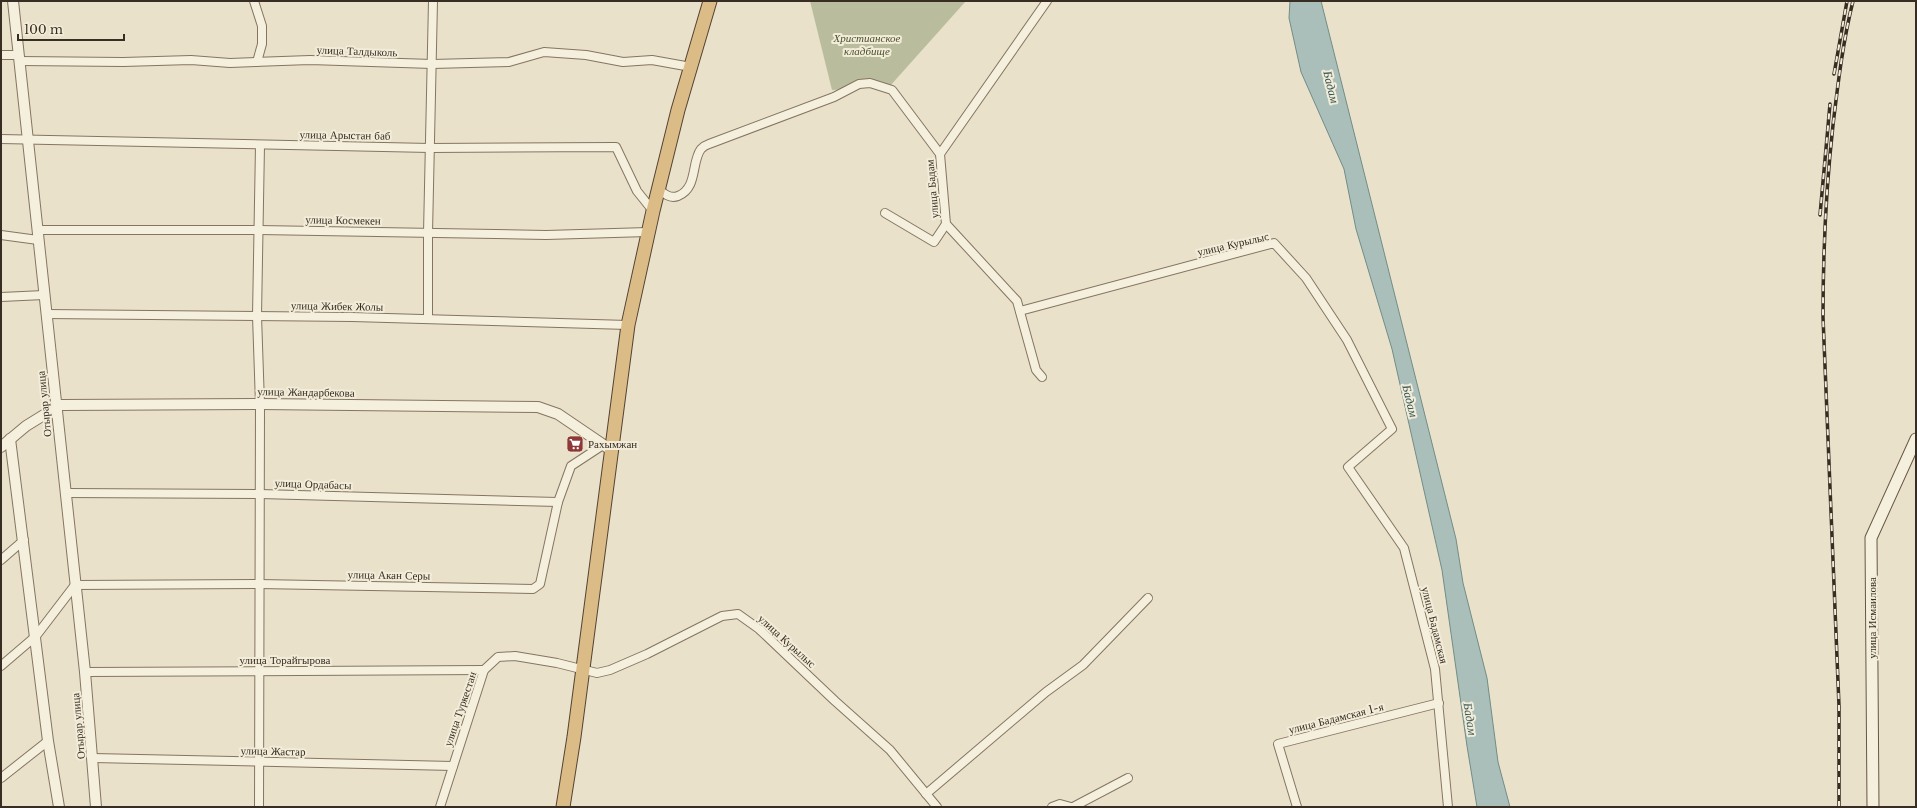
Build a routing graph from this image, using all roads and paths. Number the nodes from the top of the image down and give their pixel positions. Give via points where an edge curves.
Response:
1 (13, 1) edge
2 (254, 1) edge
3 (433, 1) edge
4 (710, 1) edge
5 (1047, 1) edge
6 (1, 55) edge
7 (19, 58) junction
8 (257, 62) junction
9 (432, 64) junction
10 (691, 67) junction
11 (28, 138) junction
12 (1, 139) edge
13 (260, 145) junction
14 (430, 148) junction
15 (940, 154) junction
16 (658, 188) junction
17 (653, 211) junction
18 (884, 214) dead end
19 (946, 224) junction
20 (259, 230) junction
21 (648, 232) junction
22 (428, 233) junction
23 (1, 235) edge
24 (38, 235) junction
25 (44, 296) junction
26 (1, 297) edge
27 (1020, 311) junction
28 (46, 314) junction
29 (257, 316) junction
30 (428, 319) junction
31 (628, 325) junction
32 (1042, 377) dead end
33 (260, 404) junction
34 (56, 407) junction
35 (10, 439) junction
36 (1916, 439) edge
37 (1, 447) edge
38 (607, 447) junction
39 (1348, 467) joint
40 (66, 493) junction
41 (260, 494) junction
42 (558, 502) junction
43 (24, 540) junction
44 (1, 560) edge
45 (259, 584) junction
46 (75, 585) junction
47 (1148, 598) dead end
48 (36, 636) junction
49 (1, 666) edge
50 (582, 669) junction
51 (484, 670) junction
52 (260, 671) junction
53 (85, 672) junction
54 (1439, 703) junction
55 (48, 742) junction
56 (93, 758) junction
57 (259, 761) junction
58 (453, 766) junction
59 (1, 778) edge
60 (1128, 778) dead end
61 (926, 794) junction
62 (97, 806) edge
63 (59, 807) edge
64 (259, 807) edge
65 (440, 807) edge
66 (562, 807) edge
67 (937, 807) edge
68 (1052, 807) edge
69 (1072, 807) edge
70 (1297, 807) edge
71 (1448, 807) edge
72 (1873, 807) edge

1 - 7 street, Отырар улица
2 - 8 street via 262,26 262,44
3 - 9 street
4 - 10 highway
5 - 15 street, улица Бадам
6 - 7 street, улица Талдыколь
7 - 8 street, улица Талдыколь via 123,62
7 - 11 street, Отырар улица
8 - 9 street, улица Талдыколь via 310,60
9 - 10 street, улица Талдыколь via 509,62 544,52 586,54 623,62 652,60
9 - 14 street
10 - 16 highway
11 - 12 street, улица Арыстан баб
11 - 13 street, улица Арыстан баб via 123,143
11 - 24 street, Отырар улица
13 - 14 street, улица Арыстан баб
13 - 20 street
14 - 17 street, улица Арыстан баб via 616,147 637,190
14 - 22 street
15 - 16 street via 892,90 870,83 859,84 834,97 709,144 701,149 689,187 681,194 674,197 666,195
15 - 19 street, улица Бадам
16 - 17 highway
17 - 21 highway
18 - 19 street via 934,242
19 - 27 street, улица Бадам via 1017,301
20 - 22 street, улица Космекен
20 - 24 street, улица Космекен
20 - 29 street
21 - 22 street, улица Космекен via 546,235
21 - 31 highway
22 - 30 street
23 - 24 street, улица Космекен
24 - 25 street, Отырар улица
25 - 26 street
25 - 28 street, Отырар улица
27 - 32 street, улица Бадам via 1036,370
27 - 39 street, улица Курылыс via 1274,243 1306,278 1348,340 1392,429
28 - 29 street, улица Жибек Жолы
28 - 34 street, Отырар улица
29 - 30 street, улица Жибек Жолы
29 - 33 street
30 - 31 street, улица Жибек Жолы
31 - 38 highway
33 - 34 street, улица Жандарбекова
33 - 38 street, улица Жандарбекова via 538,407 558,414
33 - 41 street
34 - 35 street, улица Жандарбекова
34 - 40 street, Отырар улица
35 - 37 street, улица Жандарбекова
35 - 43 street
36 - 72 main road, улица Исмаилова via 1871,538
38 - 42 street, улица Акан Серы via 571,466
38 - 50 highway
39 - 54 street, улица Бадамская via 1404,548 1435,669
40 - 41 street, улица Ордабасы
40 - 46 street, Отырар улица
41 - 42 street, улица Ордабасы
41 - 45 street
42 - 45 street, улица Акан Серы via 540,584 533,589
43 - 44 street
43 - 48 street
45 - 46 street, улица Акан Серы
45 - 52 street
46 - 48 street
46 - 53 street, Отырар улица
47 - 61 street via 1082,665 1046,692
48 - 49 street
48 - 55 street
50 - 51 street, улица Туркестан via 515,656 498,657
50 - 61 street, улица Курылыс via 597,673 610,670 722,616 738,614 759,629 890,750
50 - 66 highway
51 - 52 street, улица Торайгырова
51 - 58 street, улица Туркестан
52 - 53 street, улица Торайгырова
52 - 57 street
53 - 56 street, Отырар улица
54 - 70 street, улица Бадамская 1-я via 1278,744
54 - 71 street, улица Бадамская
55 - 59 street
55 - 63 street
56 - 57 street, улица Жастар
56 - 62 street, Отырар улица
57 - 58 street, улица Жастар
57 - 64 street
58 - 65 street, улица Туркестан
60 - 69 street
61 - 67 street, улица Курылыс
68 - 69 street via 1060,804

